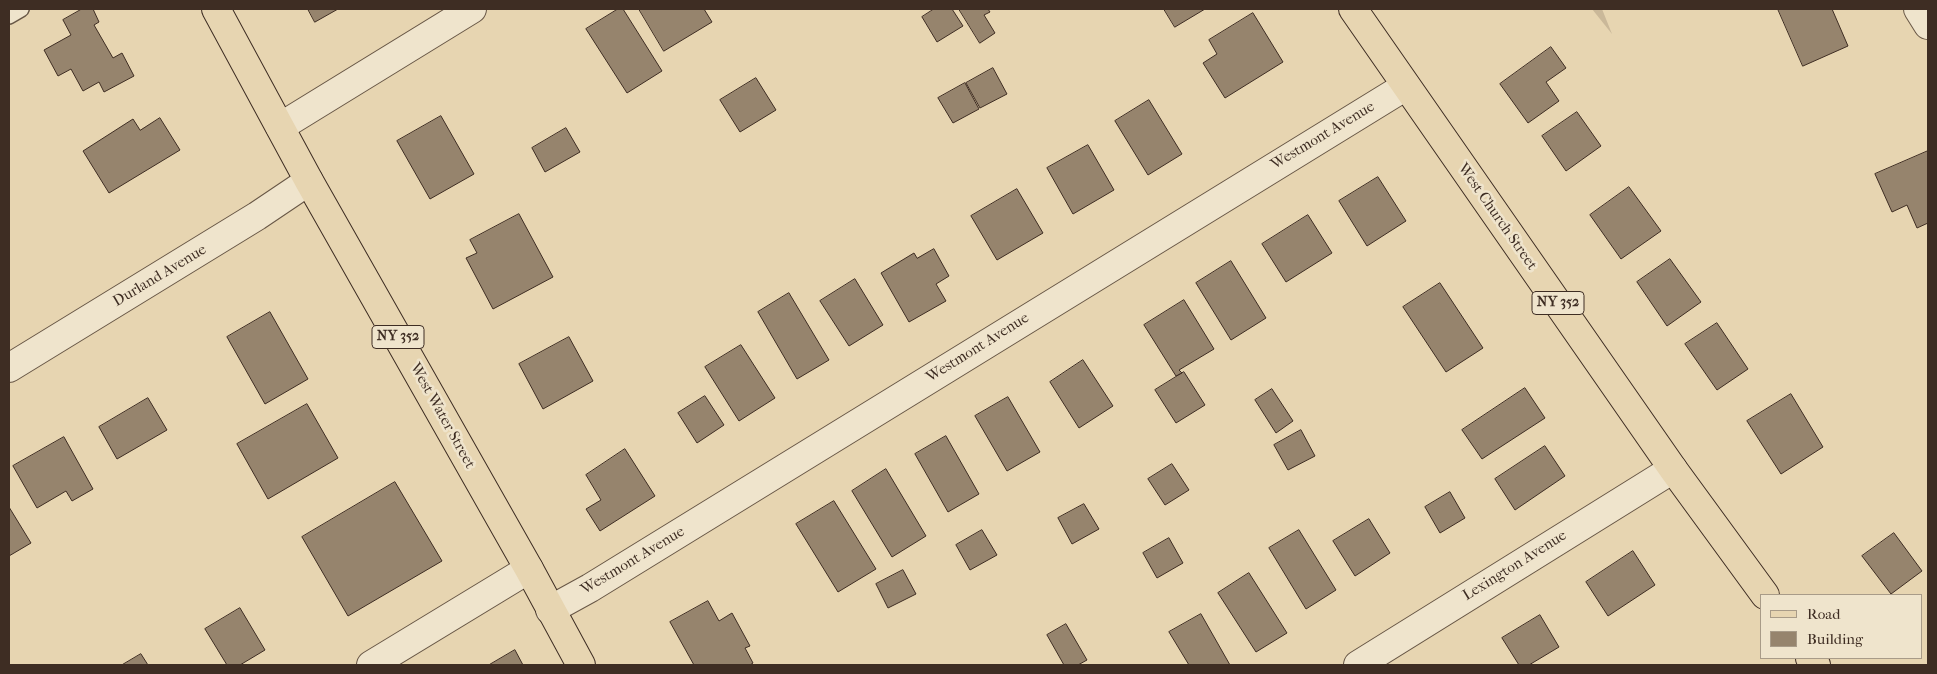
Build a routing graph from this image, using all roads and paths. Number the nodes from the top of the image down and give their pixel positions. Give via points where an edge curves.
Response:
1 (21, 9) edge
2 (216, 9) edge
3 (472, 9) edge
4 (1354, 9) edge
5 (1918, 9) edge
6 (9, 16) edge
7 (1928, 25) edge
8 (1406, 86) junction
9 (280, 126) junction
10 (309, 181) junction
11 (9, 368) edge
12 (1673, 469) junction
13 (529, 569) junction
14 (1764, 594) edge
15 (550, 610) junction
16 (371, 665) edge
17 (581, 665) edge
18 (1358, 665) edge

1 - 6 lane
2 - 9 main road, West Water Street / NY 352
3 - 9 street
4 - 8 main road, West Church Street / NY 352
5 - 7 street
8 - 12 main road, West Church Street / NY 352
8 - 15 street, Westmont Avenue
9 - 10 main road, West Water Street / NY 352
10 - 11 street, Durland Avenue
10 - 13 main road, West Water Street / NY 352
12 - 14 main road, West Church Street / NY 352
12 - 18 street, Lexington Avenue
13 - 15 main road, West Water Street / NY 352
13 - 16 street
15 - 17 main road, West Water Street / NY 352

